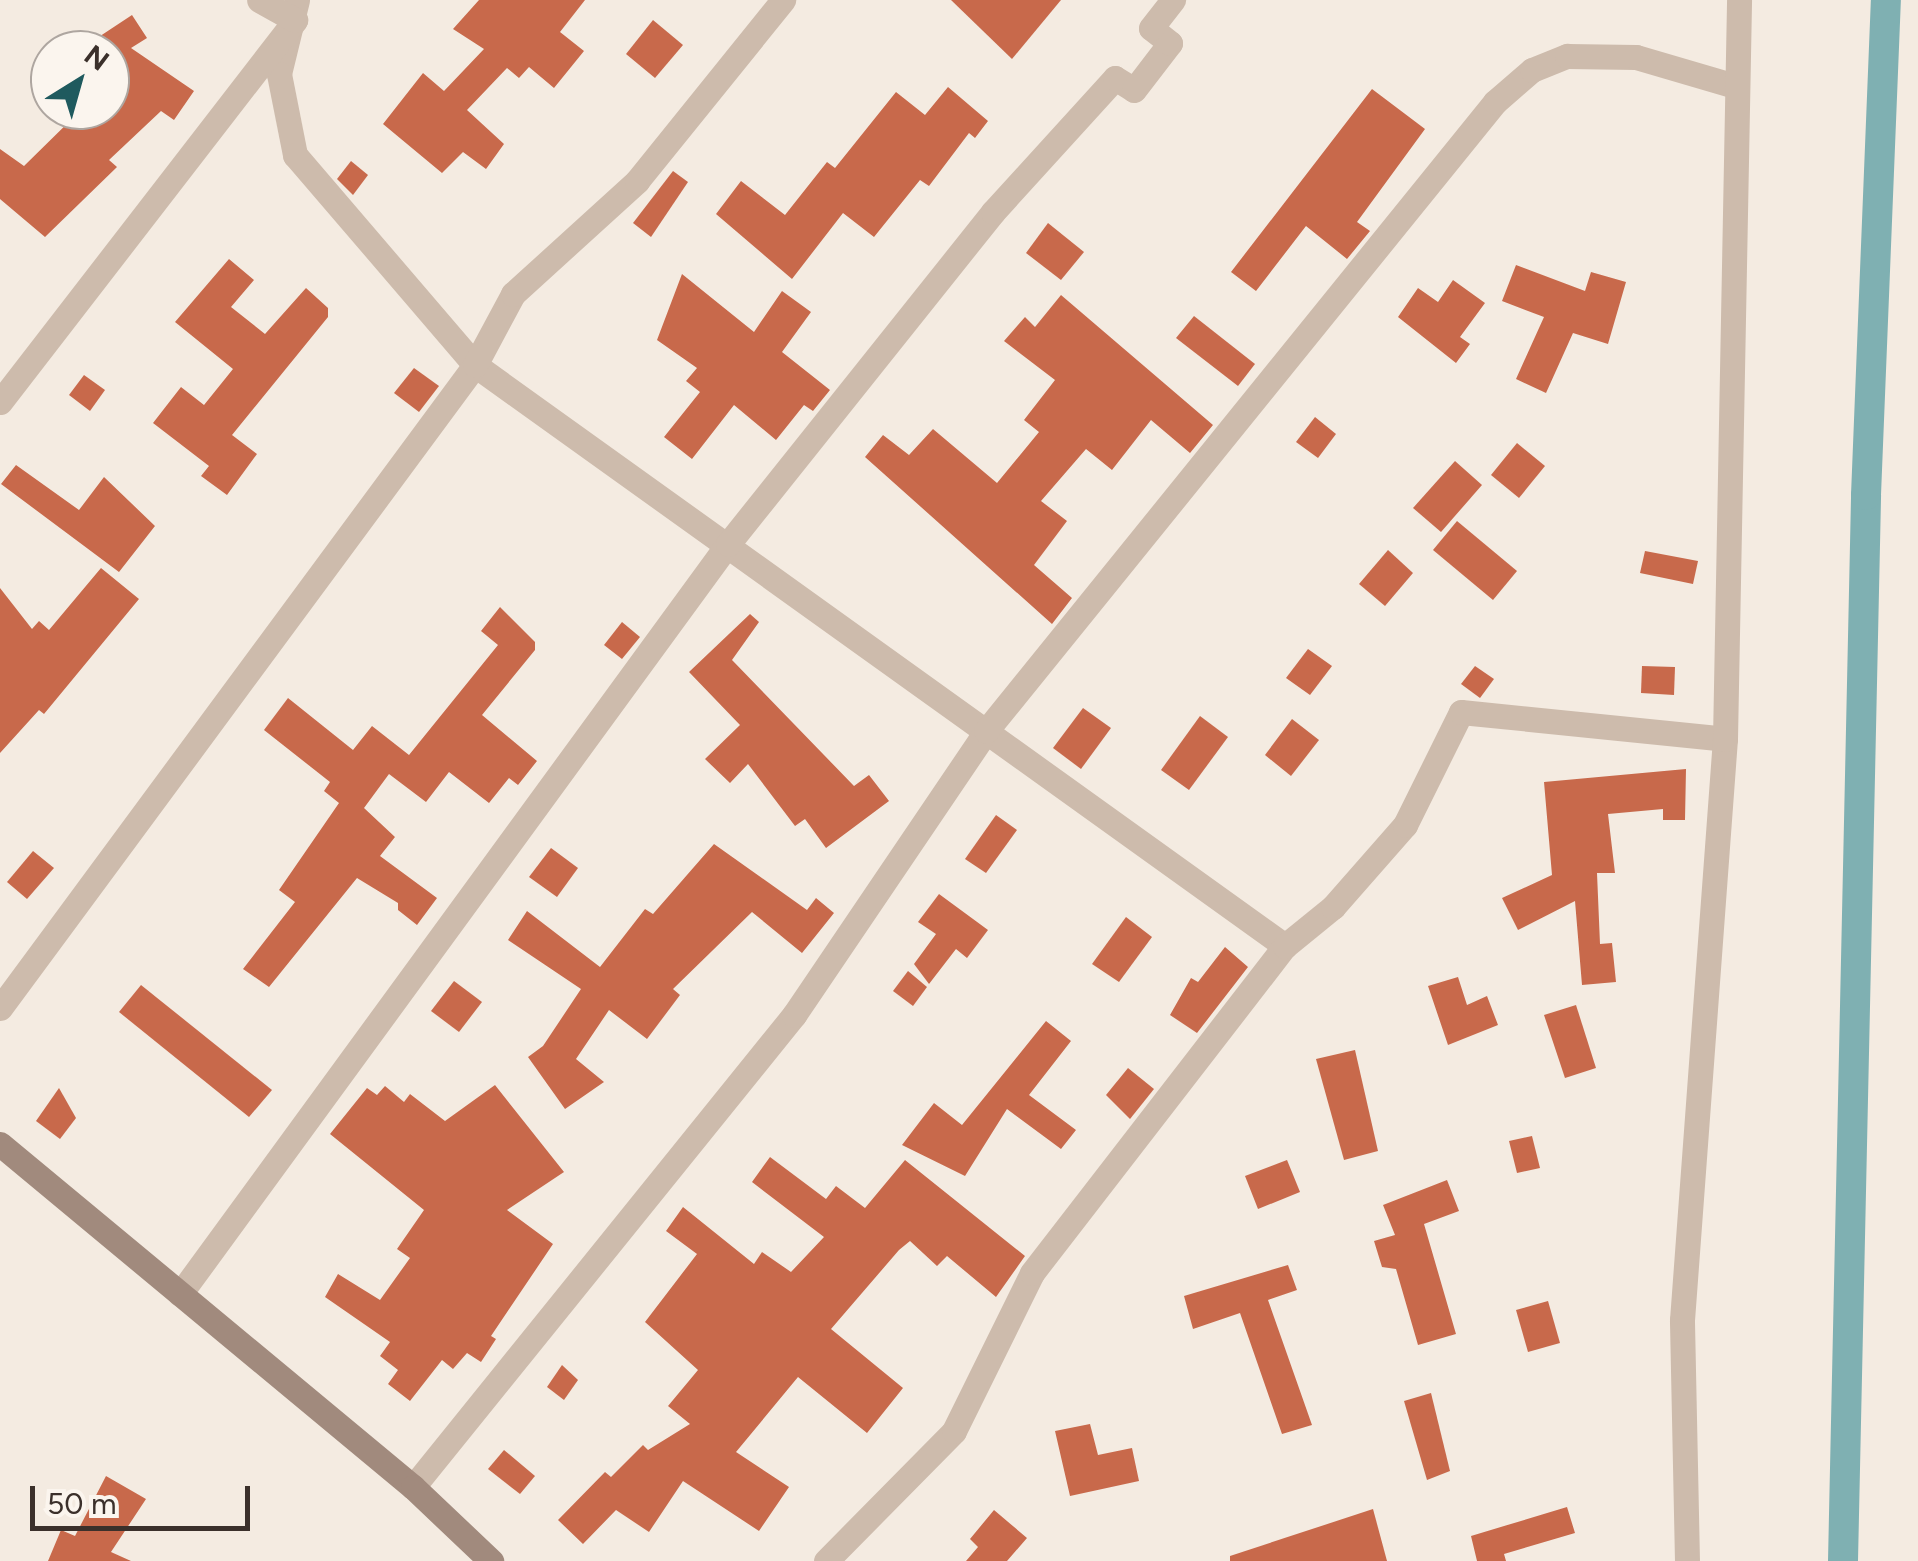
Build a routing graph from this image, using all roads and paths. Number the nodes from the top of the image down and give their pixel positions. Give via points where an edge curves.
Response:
1 (260, 0) edge
2 (783, 0) edge
3 (1173, 0) edge
4 (1739, 0) edge
5 (296, 10) edge
6 (1735, 86) junction
7 (475, 365) junction
8 (0, 402) edge
9 (728, 544) junction
10 (986, 731) junction
11 (1724, 739) junction
12 (1285, 946) junction
13 (0, 1008) edge
14 (0, 1144) edge
15 (180, 1294) junction
16 (413, 1486) junction
17 (491, 1561) edge
18 (826, 1561) edge
19 (1687, 1561) edge

1 - 5 street
2 - 7 street via 637,181 513,294
3 - 9 street via 1151,28 1170,43 1134,90 1115,78 993,212
4 - 6 street
5 - 7 street via 279,74 294,155
5 - 8 street
6 - 10 street via 1636,57 1567,56 1532,70 1496,102
6 - 11 street
7 - 9 street
7 - 13 street
9 - 10 street
9 - 15 street
10 - 12 street
10 - 16 street via 794,1015
11 - 12 street via 1461,712 1404,824 1333,907
11 - 19 street via 1682,1320
12 - 18 street via 1032,1273 954,1430
14 - 15 main road
15 - 16 main road
16 - 17 main road

